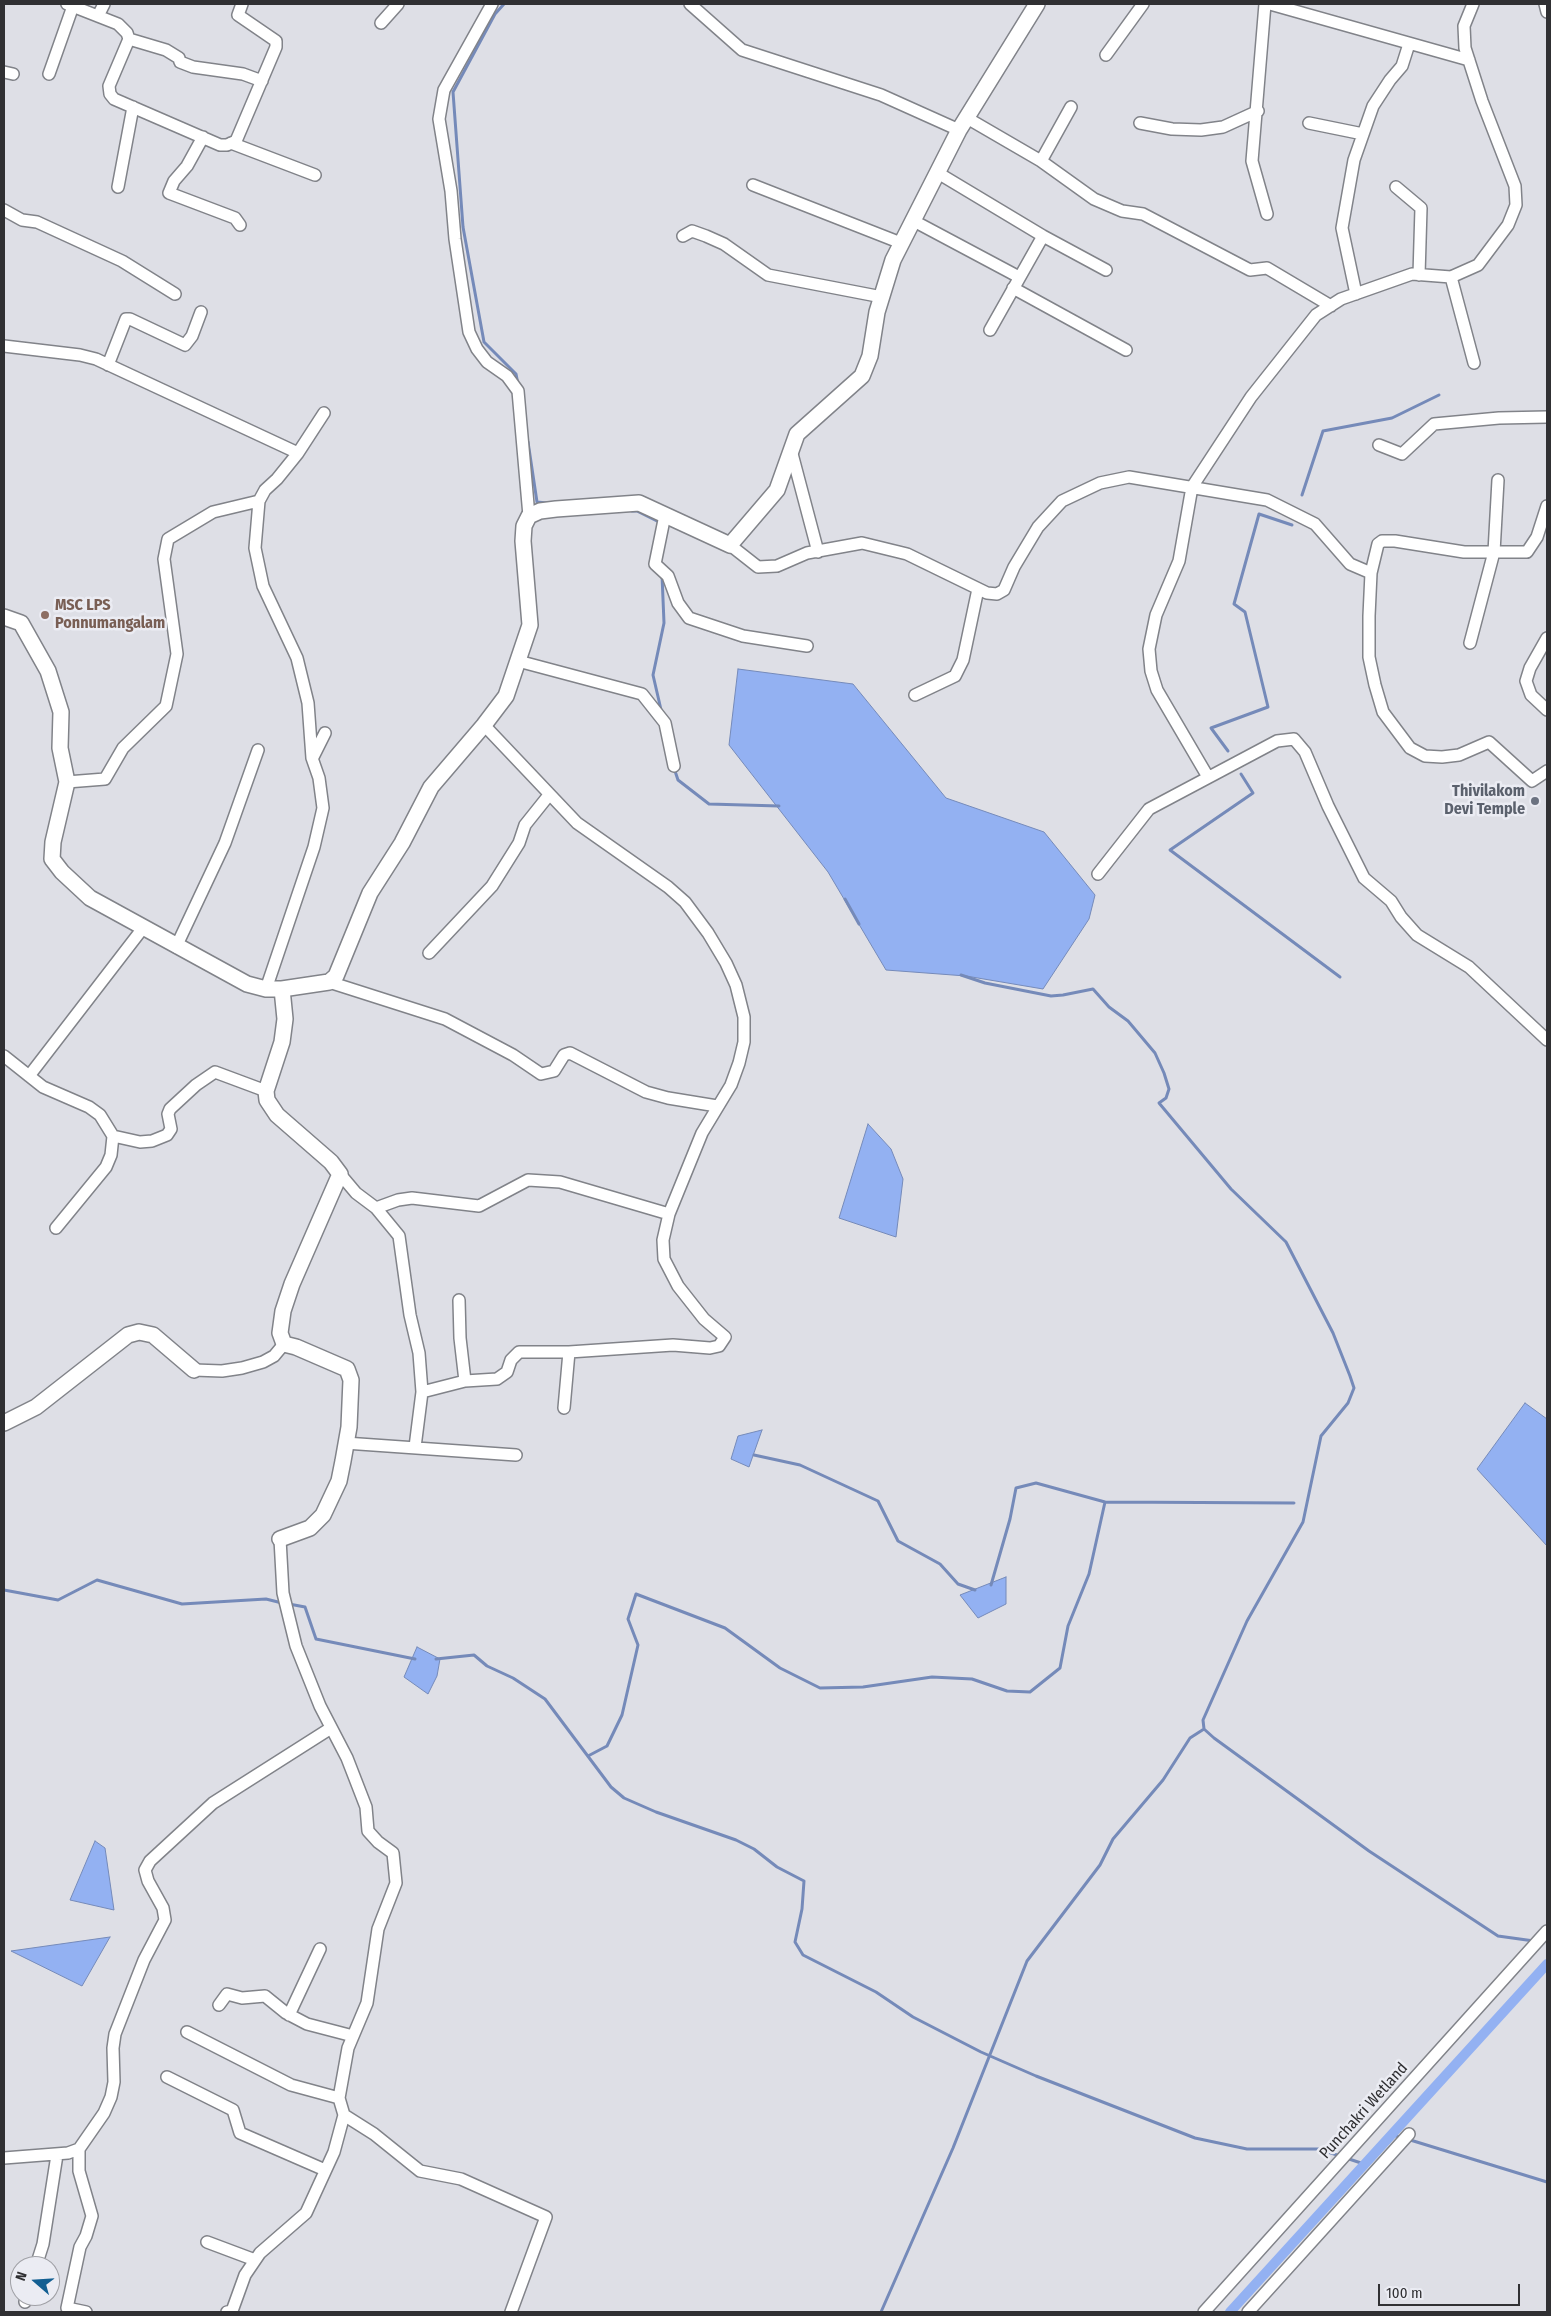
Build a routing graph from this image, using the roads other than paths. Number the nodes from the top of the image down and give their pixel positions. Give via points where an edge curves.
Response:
1 (104, 4) edge
2 (242, 4) edge
3 (398, 4) edge
4 (492, 4) edge
5 (690, 4) edge
6 (1143, 4) edge
7 (1265, 4) edge
8 (1270, 4) edge
9 (1473, 4) edge
10 (1545, 4) edge
11 (70, 5) edge
12 (1033, 5) edge
13 (1547, 12) edge
14 (98, 16) junction
15 (381, 23) dead end
16 (129, 39) junction
17 (1409, 44) junction
18 (1106, 55) dead end
19 (1469, 60) junction
20 (49, 74) dead end
21 (262, 81) junction
22 (133, 107) junction
23 (1070, 107) dead end
24 (1258, 111) junction
25 (1140, 122) dead end
26 (1309, 123) dead end
27 (963, 124) junction
28 (1363, 134) junction
29 (203, 137) junction
30 (231, 143) junction
31 (1041, 161) junction
32 (938, 173) junction
33 (316, 175) dead end
34 (753, 185) dead end
35 (118, 187) dead end
36 (1396, 187) dead end
37 (4, 210) edge
38 (1267, 214) dead end
39 (912, 220) junction
40 (240, 225) dead end
41 (683, 236) dead end
42 (1042, 236) junction
43 (901, 243) junction
44 (1106, 270) dead end
45 (1419, 275) junction
46 (1019, 277) junction
47 (1451, 277) junction
48 (1013, 288) junction
49 (175, 294) dead end
50 (1356, 294) junction
51 (882, 297) junction
52 (1330, 306) junction
53 (201, 312) dead end
54 (990, 330) dead end
55 (4, 346) edge
56 (1126, 350) dead end
57 (1474, 364) dead end
58 (108, 365) junction
59 (324, 412) dead end
60 (1547, 417) edge
61 (1379, 445) dead end
62 (792, 450) junction
63 (298, 453) junction
64 (1498, 480) dead end
65 (1192, 487) junction
66 (258, 501) junction
67 (1547, 506) edge
68 (665, 515) junction
69 (529, 516) junction
70 (730, 545) junction
71 (818, 552) junction
72 (1494, 552) junction
73 (1371, 573) junction
74 (978, 589) junction
75 (4, 616) edge
76 (1547, 638) edge
77 (1470, 643) dead end
78 (807, 646) dead end
79 (518, 661) junction
80 (915, 695) dead end
81 (1547, 710) edge
82 (484, 725) junction
83 (325, 733) dead end
84 (258, 750) dead end
85 (312, 758) junction
86 (674, 766) dead end
87 (1547, 771) edge
88 (1208, 777) junction
89 (67, 782) junction
90 (549, 795) junction
91 (1098, 874) dead end
92 (143, 928) junction
93 (176, 947) junction
94 (429, 953) dead end
95 (329, 982) junction
96 (266, 989) junction
97 (282, 989) junction
98 (1547, 1040) edge
99 (4, 1056) edge
100 (29, 1076) junction
101 (266, 1091) junction
102 (718, 1106) junction
103 (113, 1136) junction
104 (340, 1174) junction
105 (376, 1208) junction
106 (669, 1214) junction
107 (56, 1228) dead end
108 (459, 1300) dead end
109 (284, 1344) junction
110 (570, 1352) junction
111 (194, 1370) joint
112 (465, 1381) junction
113 (422, 1392) junction
114 (564, 1408) dead end
115 (4, 1423) edge
116 (345, 1443) junction
117 (415, 1447) junction
118 (516, 1456) dead end
119 (280, 1539) joint
120 (331, 1728) junction
121 (1541, 1938) edge
122 (320, 1949) dead end
123 (219, 2005) dead end
124 (289, 2014) junction
125 (187, 2032) dead end
126 (353, 2036) junction
127 (167, 2076) dead end
128 (339, 2098) junction
129 (344, 2115) junction
130 (1409, 2134) dead end
131 (80, 2149) junction
132 (57, 2155) junction
133 (4, 2158) edge
134 (325, 2170) junction
135 (207, 2242) dead end
136 (39, 2256) edge
137 (255, 2260) junction
138 (86, 2312) edge
139 (230, 2312) edge
140 (511, 2312) edge
141 (1204, 2312) edge
142 (1248, 2312) edge

1 - 14 street
2 - 21 street via 238,15 276,41
3 - 15 street
4 - 69 street via 444,90 440,119 469,332 477,350 487,362 507,376 518,392
5 - 27 street via 742,50
6 - 18 street
7 - 24 street
8 - 17 street
9 - 19 street via 1464,26
10 - 13 street
11 - 14 street
11 - 20 street
12 - 27 street
14 - 16 street via 118,24
16 - 21 street via 166,50 180,62 193,67 243,74
16 - 22 street via 109,86 114,99
17 - 19 street
17 - 28 street via 1402,66 1373,106
19 - 47 street via 1515,186 1516,205 1508,225 1478,265
21 - 30 street via 236,141
22 - 29 street
22 - 35 street
23 - 31 street
24 - 25 street via 1223,127 1201,130 1172,129
24 - 38 street via 1252,160
26 - 28 street
27 - 31 street
27 - 32 street
28 - 50 street via 1354,160 1342,228
29 - 30 street via 220,145
29 - 40 street via 169,193 235,218
30 - 33 street
31 - 52 street via 1094,199 1122,211 1143,214 1250,270 1267,268
32 - 39 street
32 - 42 street
34 - 43 street
36 - 45 street via 1421,208
37 - 49 street via 122,261
39 - 43 street
39 - 46 street
41 - 51 street via 692,232 715,240 768,275
42 - 44 street
42 - 46 street
43 - 51 street
45 - 47 street
45 - 50 street via 1412,274
46 - 48 street
47 - 57 street
48 - 54 street
48 - 56 street
50 - 52 street
51 - 62 street via 870,356 862,376 797,434
52 - 65 street via 1316,314 1251,397
53 - 58 street via 185,345 126,319
55 - 58 street via 80,355
58 - 63 street
59 - 63 street
60 - 61 street via 1434,424 1402,454
62 - 70 street via 777,490
62 - 71 street
63 - 66 street
64 - 72 street
65 - 73 street via 1267,500 1315,524 1350,564
65 - 74 street via 1129,477 1100,483 1062,501 1038,528 1014,566 1004,590 997,594
65 - 88 street via 1179,561 1156,615 1150,656 1157,690
66 - 85 street via 256,548 263,586 296,658 308,704
66 - 89 street via 213,512 168,539 164,559 176,654 166,706 123,748 105,779
67 - 72 street via 1537,538 1527,552
68 - 69 street via 639,503 556,509
68 - 70 street
68 - 78 street via 655,564 668,576 678,603 688,618 743,636
69 - 79 street via 524,526 523,541 530,625
70 - 71 street via 758,567 777,566 807,553
71 - 74 street via 862,543 907,554
72 - 73 street via 1464,552 1387,540 1378,544
72 - 77 street
73 - 87 street via 1369,657 1374,685 1383,712 1410,748 1424,756 1442,758 1459,755 1489,742 1532,781
74 - 80 street via 963,660 955,676
75 - 89 street via 21,623 48,671 61,712 60,748
76 - 81 street via 1526,681 1531,695
79 - 82 street via 506,696
79 - 86 street via 642,694 665,723
82 - 90 street
82 - 95 street via 431,787 402,843 370,893 345,959
83 - 85 street
84 - 93 street via 225,843
85 - 96 street via 319,778 323,808 314,847
88 - 91 street via 1149,809
88 - 98 street via 1283,739 1297,741 1364,878 1391,901 1417,935 1469,967
89 - 92 street via 52,859 90,898
90 - 94 street via 525,824 519,843 492,886
90 - 102 street via 577,823 685,902 726,963 736,985 744,1017 744,1042 740,1063
92 - 93 street
92 - 100 street
93 - 96 street via 247,984
95 - 97 street
95 - 102 street via 445,1019 514,1055 541,1074 554,1071 564,1055 570,1053 646,1092
96 - 97 street
97 - 101 street via 285,1019 282,1042
99 - 100 street
100 - 103 street via 43,1087 89,1107 100,1115
101 - 103 street via 215,1072 170,1109 168,1135 140,1142
101 - 104 street via 267,1100 277,1115 327,1158
102 - 106 street via 702,1133
103 - 107 street via 112,1155 106,1167
104 - 105 street via 356,1193
104 - 109 street via 283,1311 280,1333
105 - 106 street via 412,1198 479,1206 528,1180 560,1182
105 - 113 street via 399,1236 419,1353
106 - 110 street via 663,1240 664,1259 683,1293 704,1319 725,1337 720,1346 673,1345
108 - 112 street
109 - 111 street via 274,1356 263,1362 222,1371
109 - 116 street via 347,1369 351,1380
110 - 112 street via 518,1352 507,1372 497,1379
110 - 114 street
111 - 115 street via 153,1335 139,1332 128,1335 36,1407
112 - 113 street
113 - 117 street
116 - 117 street
116 - 119 street via 340,1481 323,1515 310,1528
117 - 118 street
119 - 120 street via 284,1597 296,1646
120 - 126 street via 366,1807 368,1831 392,1853 396,1883 378,1929 367,2002
120 - 131 street via 213,1803 147,1866 148,1881 164,1908 165,1920 144,1960 115,2034 111,2097
121 - 141 street, Punchakri Wetland
122 - 124 street
123 - 124 street via 227,1994 242,1998 265,1996
124 - 126 street via 307,2024
125 - 128 street via 291,2085
126 - 128 street
127 - 134 street via 233,2110 240,2133
128 - 129 street
129 - 134 street via 334,2152
129 - 140 street via 420,2171 461,2179 546,2216
130 - 142 street
131 - 132 street
131 - 138 street via 79,2171 92,2216 80,2247 67,2308
132 - 133 street
132 - 136 street
134 - 137 street via 306,2213
135 - 137 street
137 - 139 street via 244,2275

